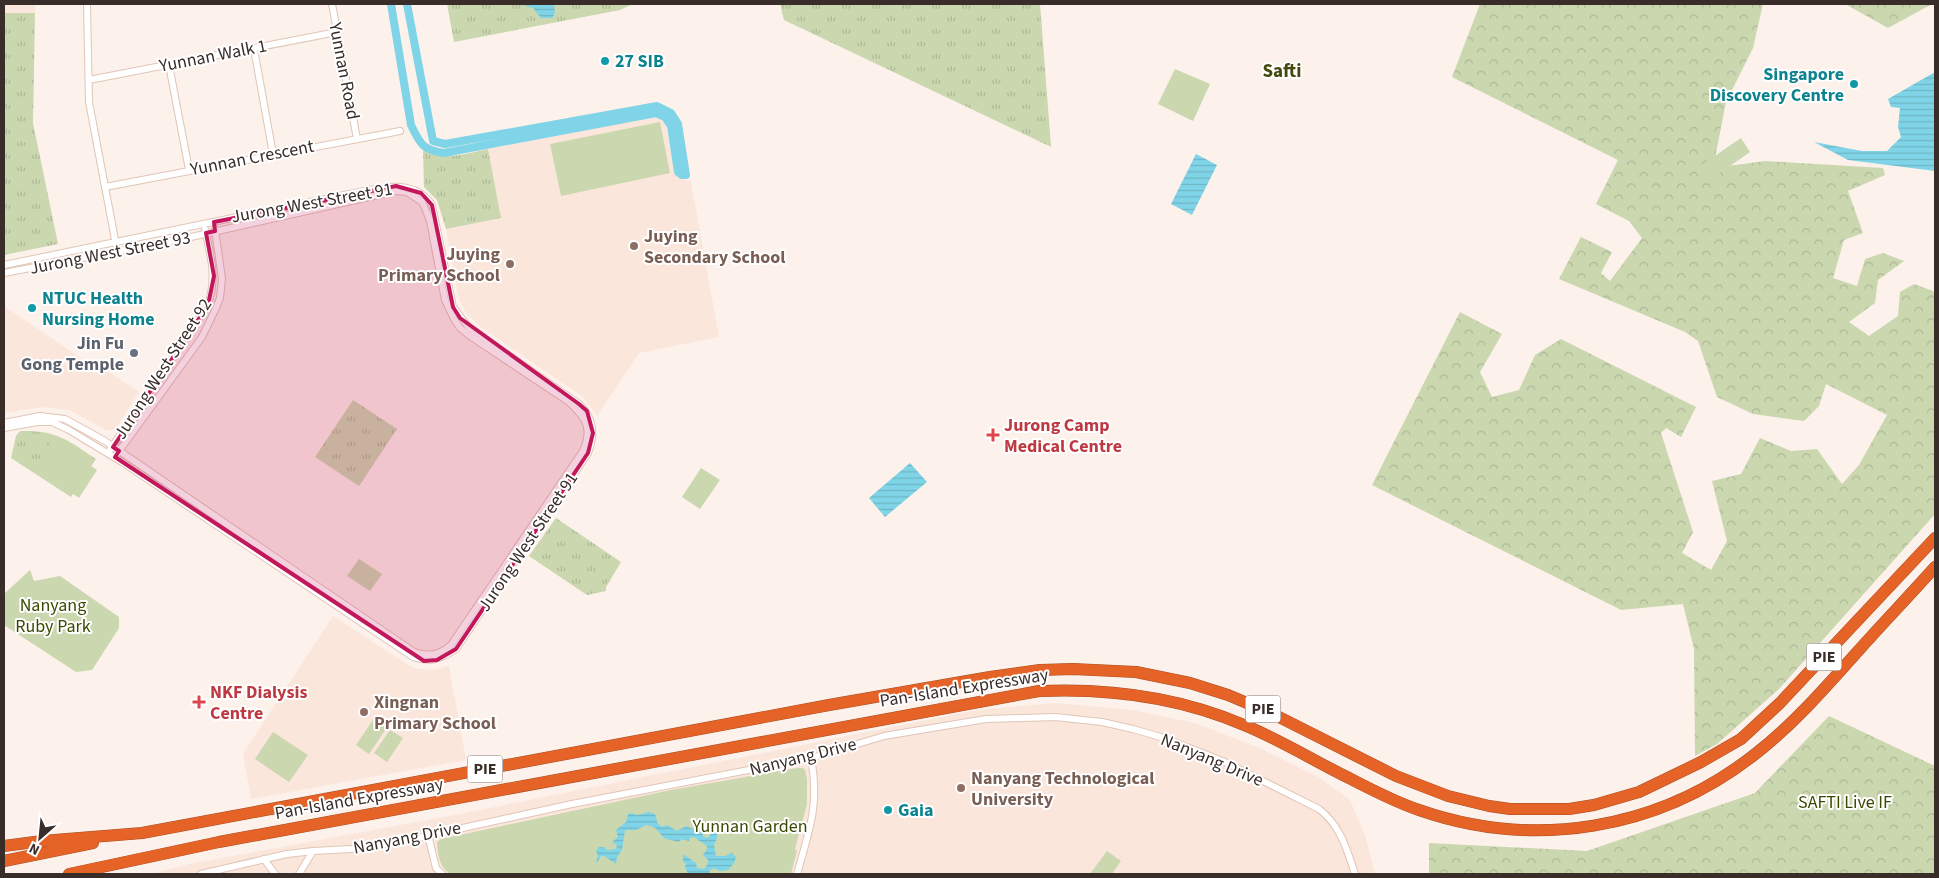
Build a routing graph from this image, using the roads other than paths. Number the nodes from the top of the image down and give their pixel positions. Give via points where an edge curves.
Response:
1 (87, 4) edge
2 (332, 4) edge
3 (337, 32) junction
4 (254, 49) junction
5 (169, 65) junction
6 (89, 80) junction
7 (400, 131) dead end
8 (357, 139) junction
9 (273, 154) junction
10 (189, 170) junction
11 (105, 187) junction
12 (214, 222) junction
13 (204, 224) junction
14 (215, 231) junction
15 (206, 233) junction
16 (117, 242) junction
17 (116, 252) junction
18 (4, 265) edge
19 (4, 273) edge
20 (192, 330) junction
21 (202, 337) junction
22 (4, 423) edge
23 (4, 428) edge
24 (112, 447) junction
25 (108, 453) junction
26 (117, 454) junction
27 (1935, 538) edge
28 (1935, 568) edge
29 (811, 758) junction
30 (142, 834) junction
31 (428, 835) junction
32 (4, 846) edge
33 (313, 850) junction
34 (264, 859) junction
35 (4, 861) edge
36 (120, 864) junction
37 (70, 874) edge
38 (105, 874) edge
39 (201, 874) edge
40 (275, 874) edge
41 (299, 874) edge
42 (442, 874) edge
43 (797, 874) edge
44 (1355, 874) edge

1 - 6 street
2 - 3 street, Yunnan Road
3 - 4 street, Yunnan Walk 1
3 - 8 street, Yunnan Road
4 - 5 street, Yunnan Walk 1
4 - 9 street
5 - 6 street, Yunnan Walk 1
5 - 10 street
6 - 11 street via 89,102
7 - 8 street, Yunnan Crescent
8 - 9 street, Yunnan Crescent
9 - 10 street, Yunnan Crescent
10 - 11 street, Yunnan Crescent
11 - 16 street
12 - 13 street, Jurong West Street 93
12 - 14 street, Jurong West Street 92
12 - 26 street, Jurong West Street 91 via 396,186 409,187 421,193 432,204 453,307 460,318 473,332 587,411 593,433 588,453 456,649 437,660 424,661 408,654
13 - 15 street, Jurong West Street 92
13 - 16 street, Jurong West Street 93
14 - 15 street, Jurong West Street 93
14 - 21 street, Jurong West Street 92 via 222,272 221,290
14 - 26 street, Jurong West Street 91 via 396,191 407,192 425,208 445,300 460,328 581,414 588,432 584,451 452,646 435,655 424,655 406,647
15 - 17 street, Jurong West Street 93
15 - 20 street, Jurong West Street 92 via 214,276 213,289 208,305
16 - 17 street
16 - 18 street, Jurong West Street 93
17 - 19 street, Jurong West Street 93
20 - 21 street
20 - 24 street, Jurong West Street 92
21 - 26 street, Jurong West Street 92
22 - 24 street, Jurong West Street 91 via 40,416 65,419
23 - 25 street, Jurong West Street 91 via 52,422
24 - 25 street, Jurong West Street 92
24 - 26 street, Jurong West Street 91
25 - 26 street, Jurong West Street 91
27 - 30 highway, Pan-Island Expressway / PIE via 1780,704 1741,739 1640,792 1569,810 1503,808 1448,796 1396,776 1228,695 1136,672 1073,668 1040,670 829,706
28 - 36 highway, Pan-Island Expressway / PIE via 1815,699 1755,754 1686,798 1640,816 1604,825 1549,831 1470,824 1400,802 1261,732 1211,712 1142,695 1063,690 1039,691 906,714 219,842
29 - 31 street, Nanyang Drive
29 - 43 street via 815,803
29 - 44 street, Nanyang Drive via 884,736 986,718 1055,717 1126,727 1225,762 1320,809 1340,833
30 - 32 highway
30 - 35 highway, Pan-Island Expressway / PIE
31 - 33 street, Nanyang Drive via 351,849
31 - 42 street via 433,860
33 - 34 street, Nanyang Drive
33 - 41 street
34 - 39 street, Nanyang Drive
34 - 40 street
36 - 37 highway, Pan-Island Expressway / PIE
36 - 38 highway

